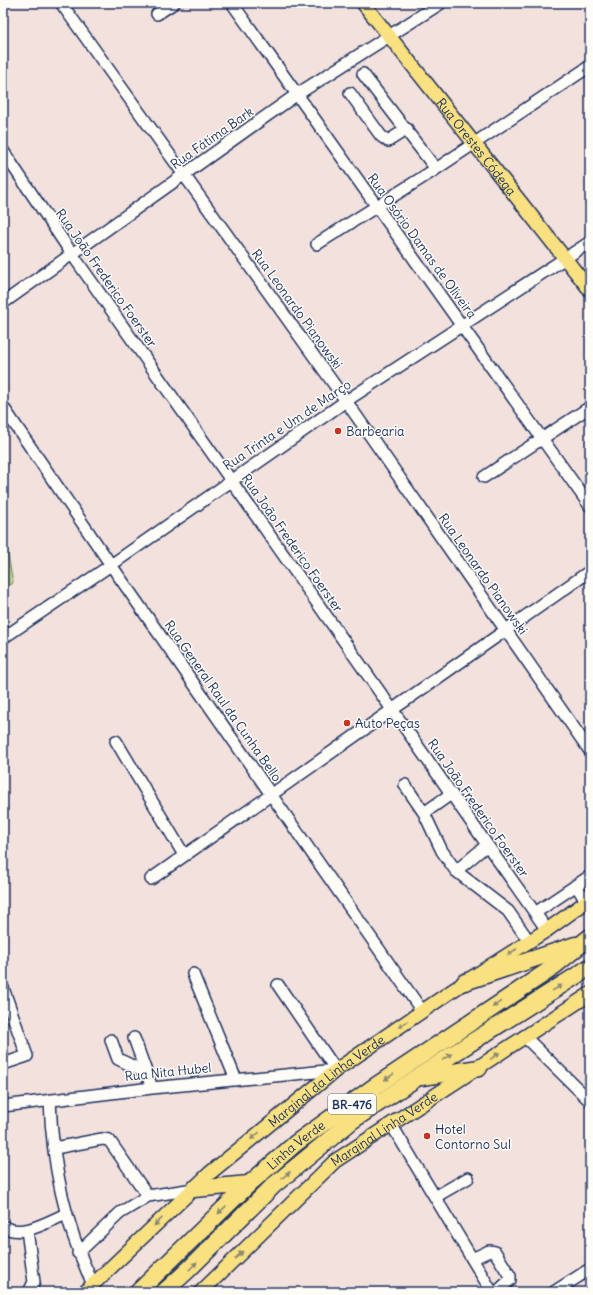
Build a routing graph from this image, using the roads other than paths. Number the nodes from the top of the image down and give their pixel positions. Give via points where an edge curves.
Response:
1 (61, 3) edge
2 (174, 3) edge
3 (232, 3) edge
4 (363, 3) edge
5 (441, 3) edge
6 (157, 14) dead end
7 (389, 36) junction
8 (590, 66) edge
9 (363, 74) dead end
10 (350, 93) dead end
11 (296, 95) junction
12 (407, 129) junction
13 (474, 144) junction
14 (3, 152) edge
15 (436, 169) junction
16 (183, 175) junction
17 (376, 207) junction
18 (590, 242) edge
19 (317, 244) dead end
20 (72, 254) junction
21 (565, 258) junction
22 (590, 290) edge
23 (3, 303) edge
24 (462, 326) junction
25 (346, 401) junction
26 (3, 406) edge
27 (590, 407) edge
28 (542, 438) junction
29 (484, 476) dead end
30 (231, 480) junction
31 (590, 506) edge
32 (111, 566) junction
33 (590, 571) edge
34 (505, 631) junction
35 (3, 638) edge
36 (392, 710) junction
37 (116, 741) dead end
38 (590, 751) edge
39 (405, 785) dead end
40 (451, 794) junction
41 (271, 795) junction
42 (424, 813) junction
43 (487, 845) junction
44 (184, 855) junction
45 (456, 871) junction
46 (590, 876) edge
47 (151, 879) dead end
48 (576, 885) junction
49 (588, 900) edge
50 (535, 913) junction
51 (546, 930) junction
52 (589, 939) edge
53 (529, 941) junction
54 (590, 967) edge
55 (193, 974) dead end
56 (465, 982) junction
57 (278, 985) dead end
58 (3, 988) edge
59 (590, 994) edge
60 (422, 1011) junction
61 (524, 1036) junction
62 (134, 1038) dead end
63 (111, 1040) dead end
64 (3, 1064) edge
65 (479, 1068) junction
66 (336, 1070) junction
67 (147, 1073) junction
68 (416, 1078) junction
69 (236, 1080) junction
70 (152, 1088) junction
71 (50, 1100) junction
72 (590, 1101) edge
73 (3, 1106) edge
74 (391, 1124) junction
75 (55, 1148) junction
76 (468, 1178) dead end
77 (249, 1184) junction
78 (194, 1188) junction
79 (148, 1196) junction
80 (435, 1197) junction
81 (66, 1214) junction
82 (3, 1226) edge
83 (27, 1230) junction
84 (78, 1252) junction
85 (472, 1259) junction
86 (590, 1269) edge
87 (89, 1288) edge
88 (29, 1292) edge
89 (138, 1292) edge
90 (164, 1292) edge
91 (201, 1292) edge
92 (492, 1292) edge
93 (497, 1292) edge
94 (554, 1292) edge

1 - 16 street, Rua Leonardo Pianowski
2 - 6 street
3 - 11 street, Rua Osório Damas de Oliveira
4 - 7 main road, Rua Orestes Códega
5 - 7 street, Rua Fátima Bark
7 - 11 street, Rua Fátima Bark
7 - 13 main road, Rua Orestes Códega
8 - 13 street
9 - 12 street
10 - 12 street via 381,136 388,141
11 - 16 street, Rua Fátima Bark
11 - 17 street, Rua Osório Damas de Oliveira
12 - 15 street
13 - 15 street
13 - 21 main road, Rua Orestes Códega
14 - 20 street, Rua João Frederico Foerster
15 - 17 street
16 - 20 street, Rua Fátima Bark
16 - 25 street, Rua Leonardo Pianowski
17 - 19 street
17 - 24 street, Rua Osório Damas de Oliveira
18 - 21 street, Rua Trinta e Um de Março
20 - 23 street, Rua Fátima Bark
20 - 30 street, Rua João Frederico Foerster
21 - 22 main road, Rua Orestes Códega
21 - 24 street, Rua Trinta e Um de Março
24 - 25 street, Rua Trinta e Um de Março
24 - 28 street, Rua Osório Damas de Oliveira
25 - 30 street, Rua Trinta e Um de Março
25 - 34 street, Rua Leonardo Pianowski
26 - 32 street, Rua General Raul da Cunha Bello
27 - 28 street
28 - 29 street
28 - 31 street, Rua Osório Damas de Oliveira
30 - 32 street, Rua Trinta e Um de Março
30 - 36 street, Rua João Frederico Foerster
32 - 35 street, Rua Trinta e Um de Março
32 - 41 street, Rua General Raul da Cunha Bello
33 - 34 street
34 - 36 street
34 - 38 street, Rua Leonardo Pianowski
36 - 40 street, Rua João Frederico Foerster
36 - 41 street
37 - 44 street
39 - 42 street
40 - 42 street
40 - 43 street, Rua João Frederico Foerster
41 - 44 street
41 - 60 street, Rua General Raul da Cunha Bello
42 - 45 street via 442,851
43 - 45 street
43 - 50 street, Rua João Frederico Foerster
44 - 47 street
45 - 53 street via 508,911
46 - 48 street
48 - 49 street
48 - 50 street
49 - 51 main road, Marginal da Linha Verde
50 - 51 street, Rua João Frederico Foerster
51 - 53 main road, Marginal da Linha Verde
52 - 56 highway
52 -> 77 highway, Linha Verde / BR-476 via 548,971 371,1089 296,1143
53 -> 56 main road, Marginal da Linha Verde
68 -> 54 highway, Linha Verde / BR-476
55 - 69 street
56 - 60 main road, Marginal da Linha Verde
57 - 66 street
58 - 64 street via 27,1056
59 - 61 main road, Marginal Linha Verde
60 -> 66 main road, Marginal da Linha Verde
65 -> 61 main road, Marginal Linha Verde
61 - 72 street
62 - 67 street
63 - 67 street via 118,1059
65 - 68 highway
65 - 74 main road, Marginal Linha Verde
66 - 69 street, Rua Nita Hubel
66 -> 78 main road, Marginal da Linha Verde
67 - 70 street
90 -> 68 highway, Linha Verde / BR-476 via 274,1184 353,1120
69 - 70 street, Rua Nita Hubel
70 - 71 street, Rua Nita Hubel
71 - 73 street, Rua Nita Hubel
71 - 75 street
74 - 80 street
91 -> 74 main road, Marginal Linha Verde via 335,1161
75 - 79 street via 102,1139 109,1140
75 - 81 street
76 - 80 street
77 - 78 highway
77 -> 89 highway, Linha Verde / BR-476
78 - 79 street
78 -> 87 main road, Marginal da Linha Verde
79 - 84 street via 120,1213
80 - 85 street
81 - 83 street
81 - 84 street
82 - 83 street via 10,1230
83 - 88 street via 34,1282
84 - 87 street
85 - 92 street
85 - 93 street via 489,1251 495,1252 510,1276 510,1280
86 - 94 street

